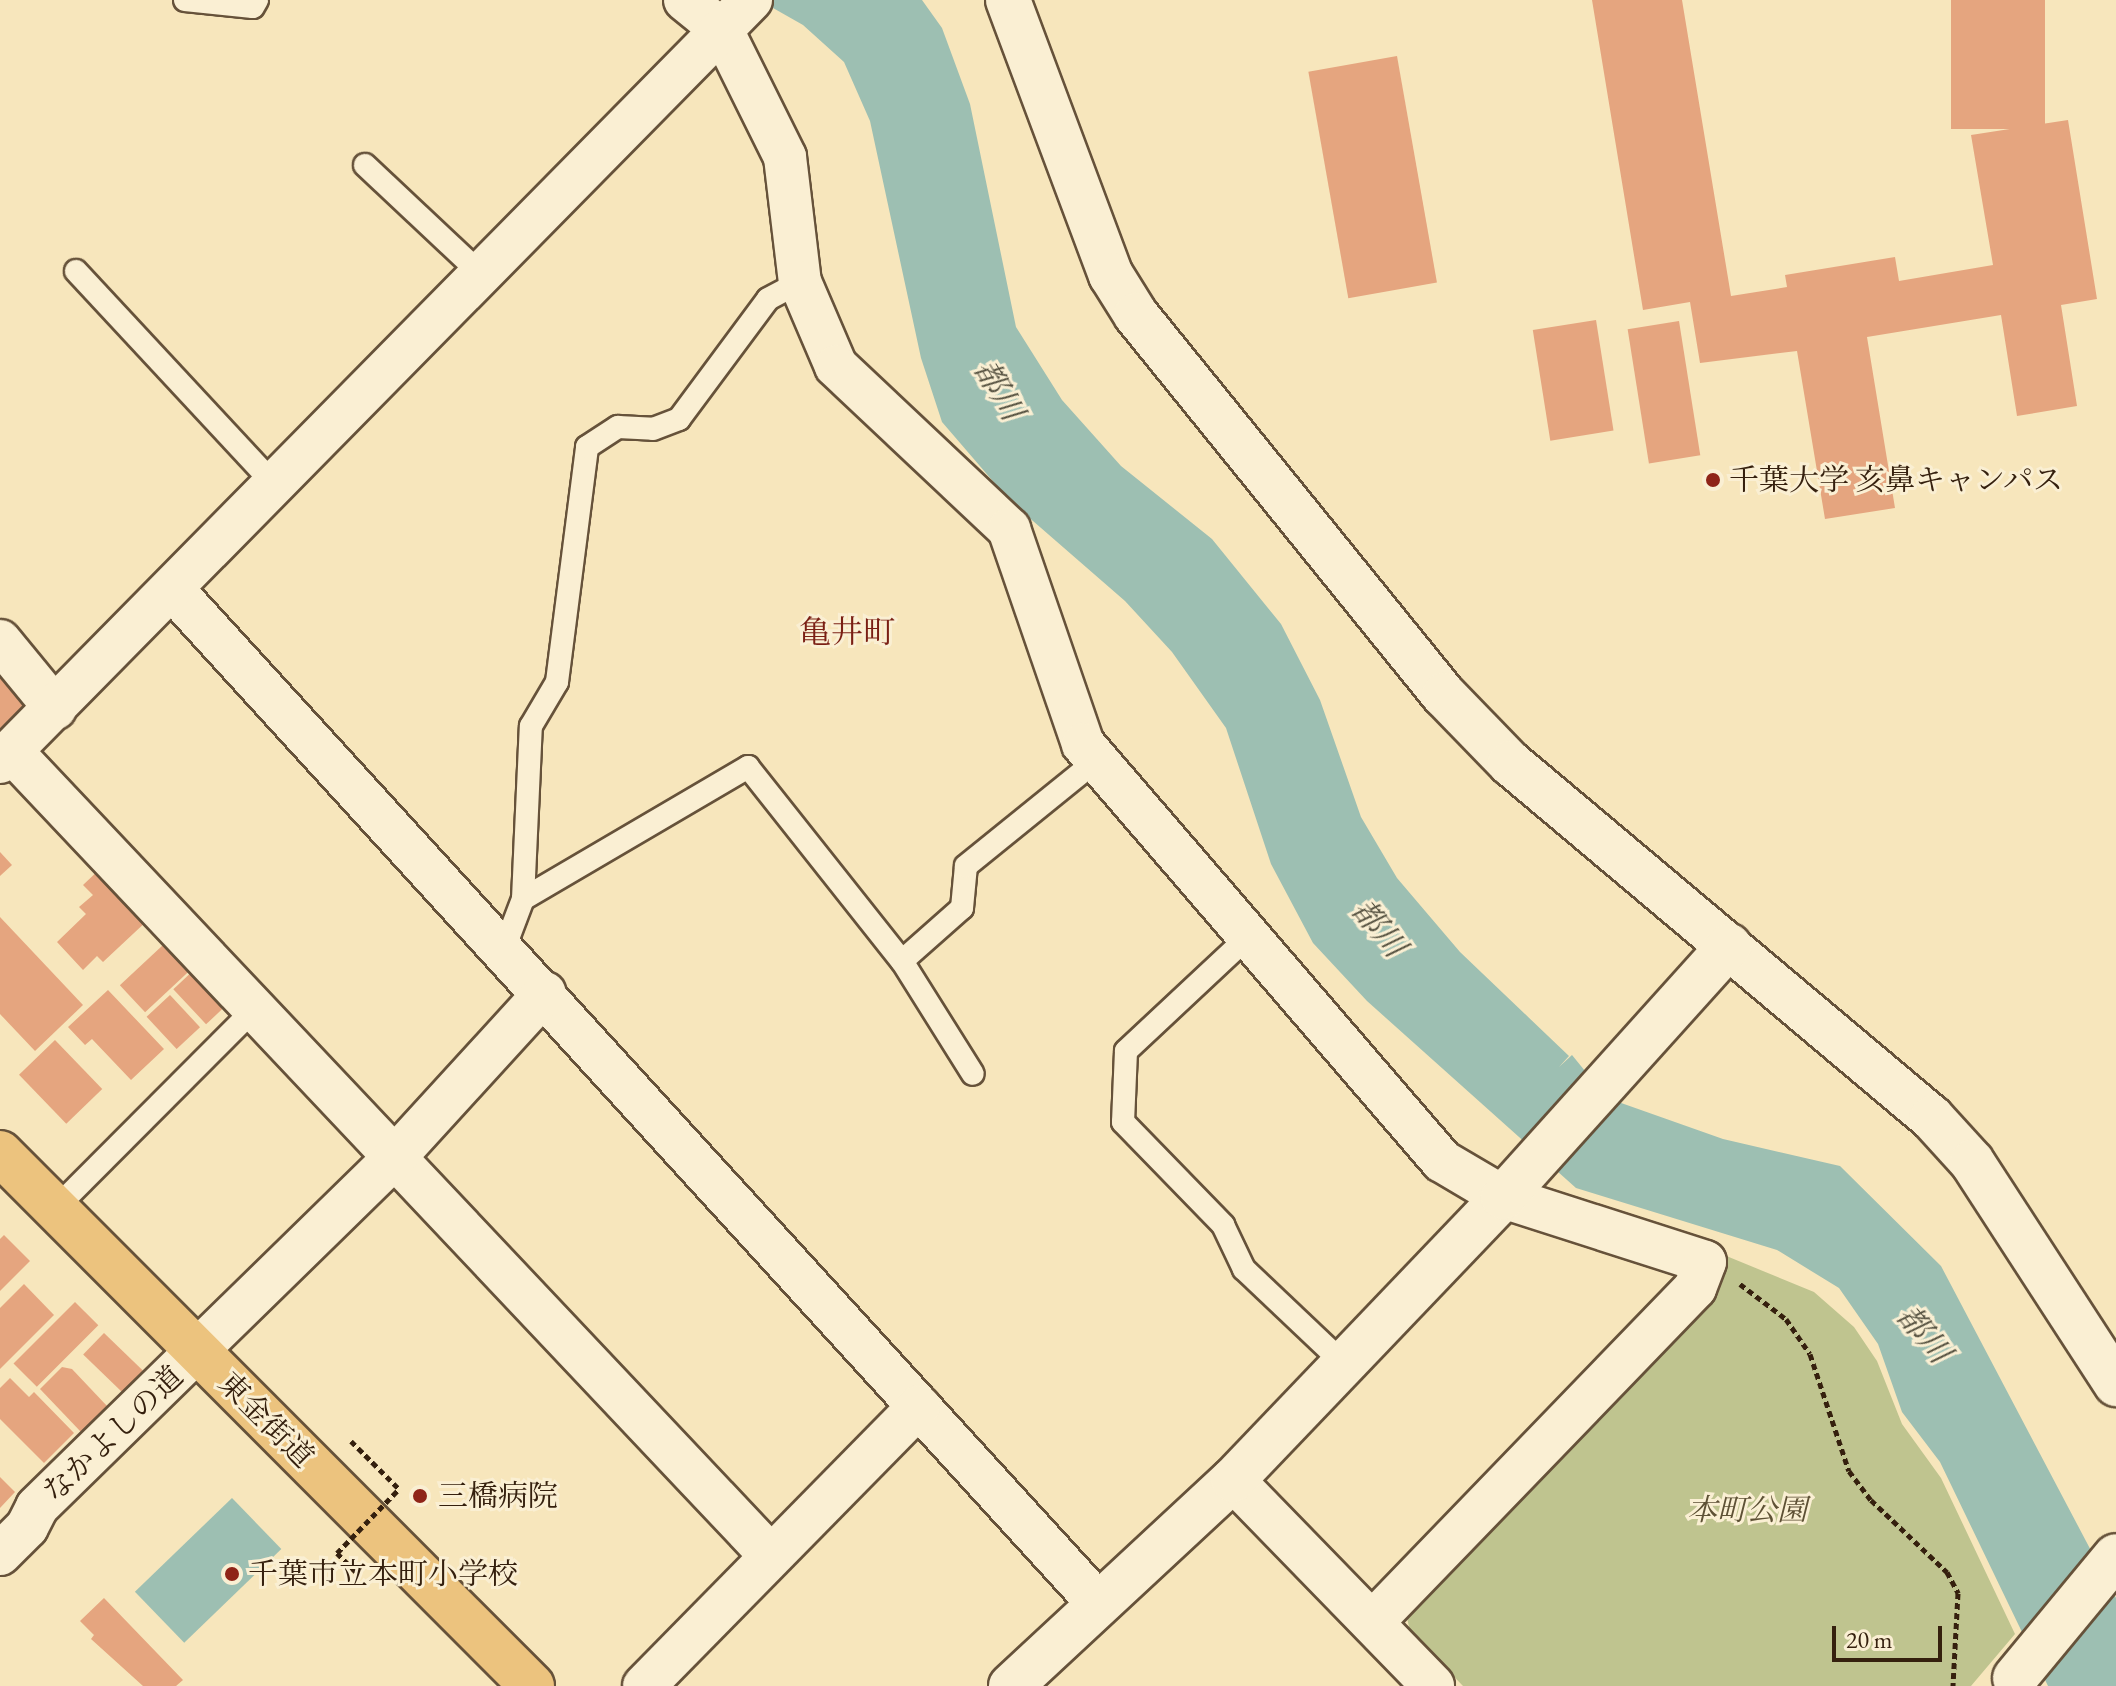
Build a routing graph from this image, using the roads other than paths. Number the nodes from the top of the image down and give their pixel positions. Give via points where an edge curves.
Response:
1 (185, 0) edge
2 (257, 0) edge
3 (685, 0) edge
4 (1008, 0) edge
5 (739, 13) edge
6 (365, 165) dead end
7 (76, 271) dead end
8 (480, 273) junction
9 (800, 282) junction
10 (272, 482) junction
11 (173, 590) junction
12 (0, 641) edge
13 (55, 708) junction
14 (5, 756) edge
15 (1097, 760) junction
16 (523, 899) junction
17 (1250, 935) junction
18 (1729, 946) junction
19 (504, 949) junction
20 (902, 961) junction
21 (545, 993) junction
22 (254, 1009) junction
23 (973, 1074) dead end
24 (0, 1153) edge
25 (395, 1157) junction
26 (1503, 1197) junction
27 (55, 1209) junction
28 (198, 1352) junction
29 (1344, 1364) junction
30 (2116, 1384) edge
31 (919, 1406) junction
32 (1233, 1480) junction
33 (0, 1554) edge
34 (769, 1554) junction
35 (2116, 1556) edge
36 (1097, 1602) junction
37 (1372, 1622) junction
38 (2014, 1683) edge
39 (1016, 1684) edge
40 (532, 1686) edge
41 (644, 1686) edge
42 (1433, 1686) edge

1 - 2 lane via 253,7
3 - 5 street
4 - 18 street via 1111,275 1136,315 1444,695 1510,763
5 - 8 street
5 - 9 street via 785,157
6 - 8 lane
7 - 10 lane
8 - 10 street
9 - 15 street via 836,366 1009,529 1083,744
9 - 16 lane via 768,299 679,419 653,429 618,427 587,447 557,682 531,726
10 - 11 street
11 - 13 street
11 - 19 street
12 - 13 street
13 - 14 street
14 - 22 street
15 - 17 street
15 - 20 lane via 966,866 962,908
16 - 19 lane
16 - 20 lane via 748,767
17 - 26 street via 1442,1161
17 - 29 lane via 1126,1051 1123,1122 1223,1225 1244,1269
18 - 26 street
18 - 30 street via 1932,1118 1972,1162
19 - 21 street
20 - 23 lane
21 - 25 street, なかよしの道
21 - 31 street
22 - 25 street
22 - 27 lane
24 - 27 highway, 東金街道
25 - 28 street, なかよしの道
25 - 34 street
26 - 29 street
26 - 37 street via 1705,1262 1695,1288
27 - 28 highway, 東金街道
28 - 33 street, なかよしの道 via 37,1507 27,1527
28 - 40 highway, 東金街道
29 - 32 street
31 - 34 street
31 - 36 street
32 - 36 street
32 - 37 street
34 - 41 street
35 - 38 street
36 - 39 street
37 - 42 street

